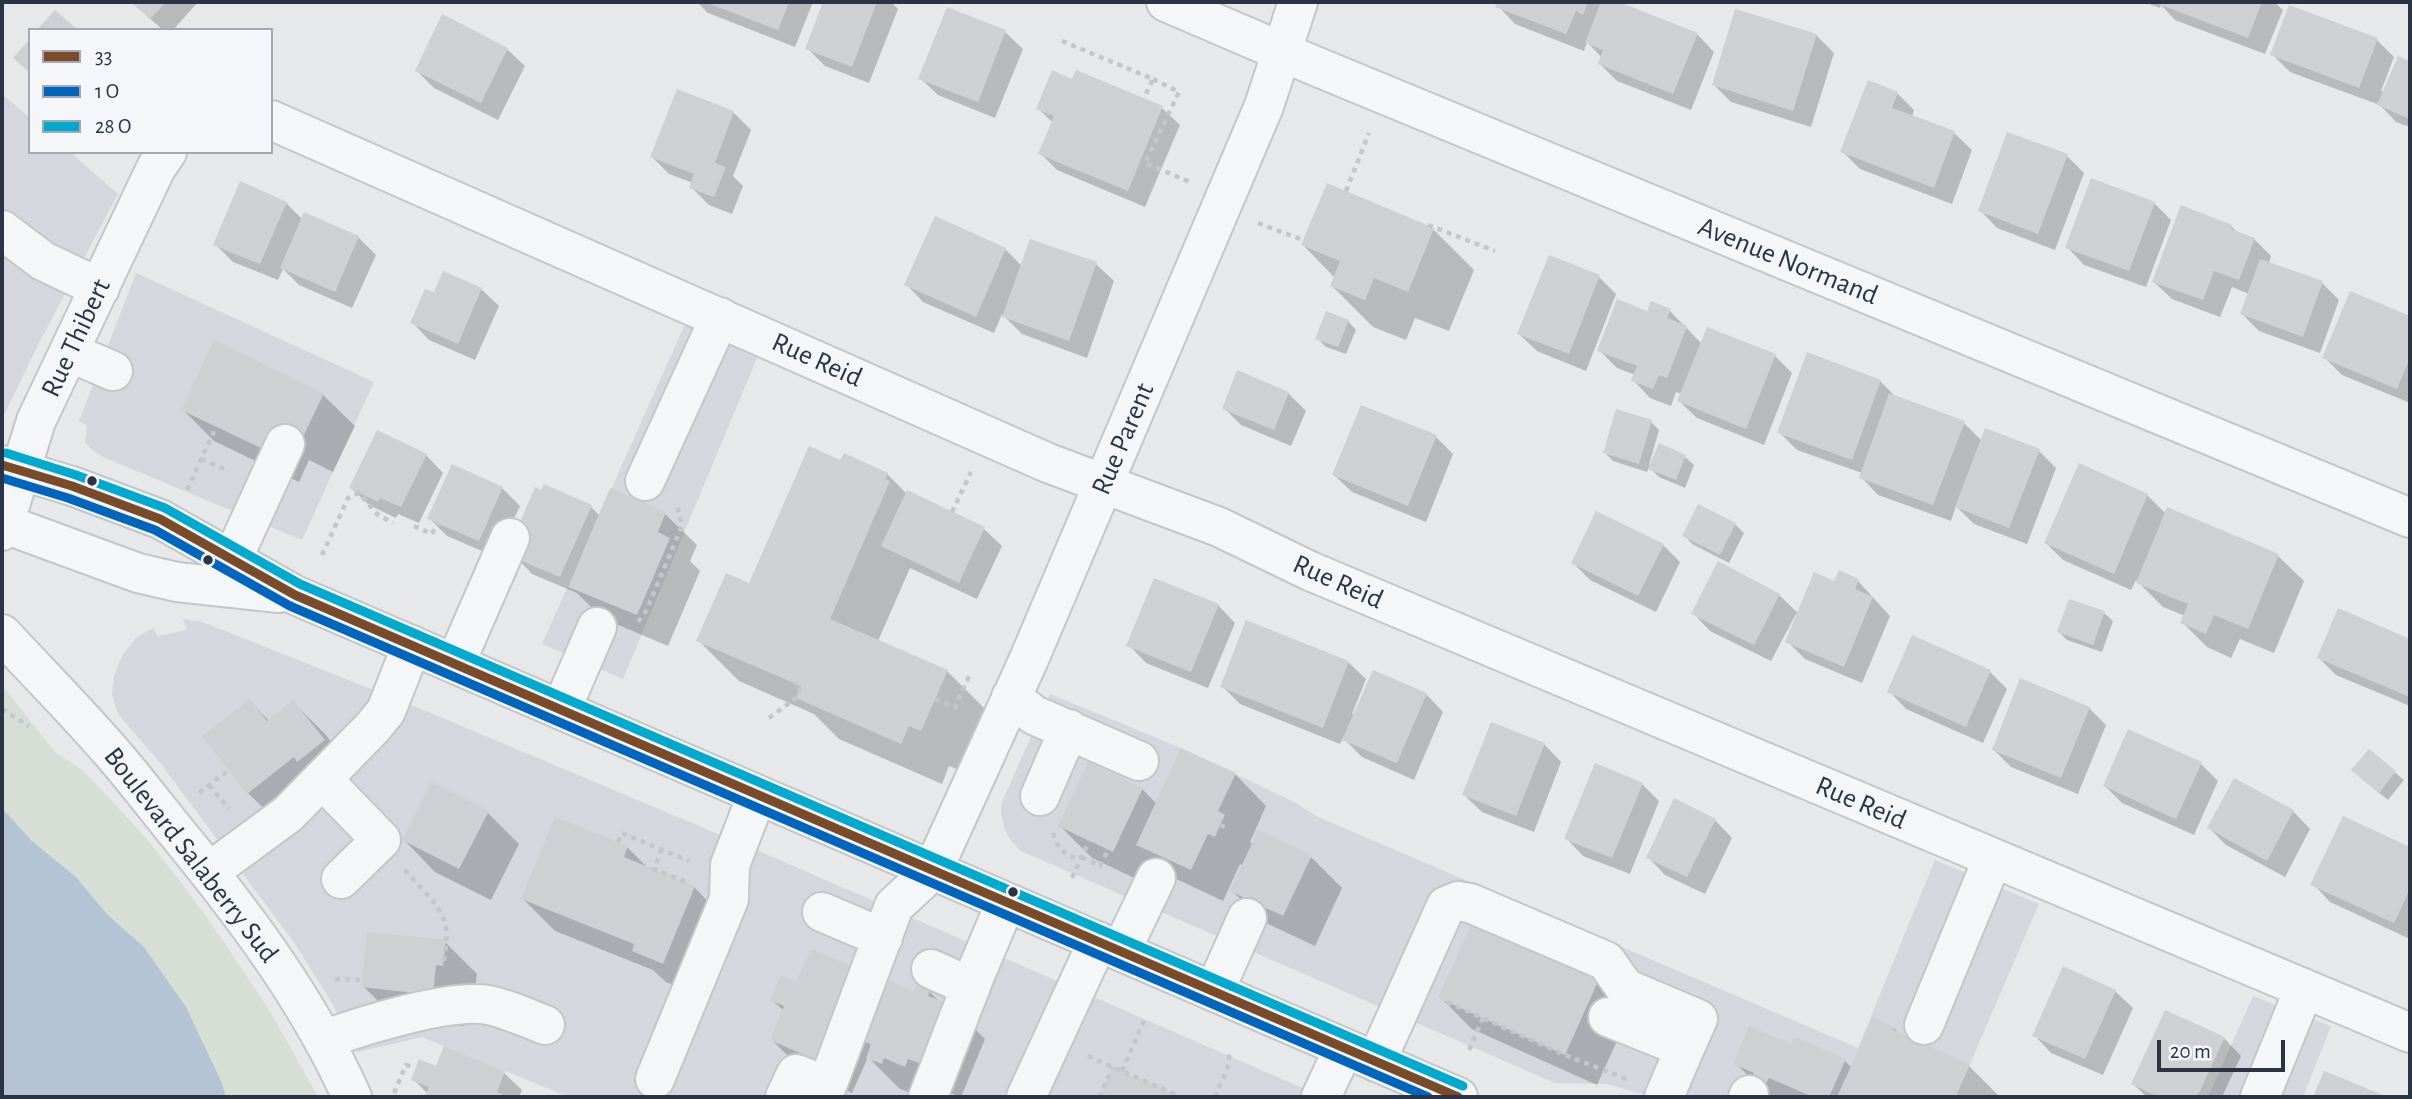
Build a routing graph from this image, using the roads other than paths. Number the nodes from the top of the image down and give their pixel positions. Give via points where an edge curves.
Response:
1 (1166, 2) edge
2 (1298, 2) edge
3 (1282, 50) junction
4 (273, 121) edge
5 (166, 154) edge
6 (2, 230) edge
7 (100, 288) junction
8 (720, 317) junction
9 (69, 352) junction
10 (113, 371) dead end
11 (285, 444) dead end
12 (11, 467) edge
13 (645, 481) dead end
14 (1104, 483) junction
15 (2410, 517) edge
16 (2, 526) edge
17 (510, 538) dead end
18 (232, 560) junction
19 (295, 595) junction
20 (614, 627) road end
21 (2, 634) edge
22 (412, 645) junction
23 (455, 664) junction
24 (1011, 697) junction
25 (561, 710) junction
26 (1069, 729) junction
27 (1139, 761) dead end
28 (322, 779) junction
29 (757, 795) junction
30 (1046, 812) road end
31 (1993, 858) junction
32 (933, 870) junction
33 (209, 872) junction
34 (1156, 878) dead end
35 (341, 879) dead end
36 (1006, 902) junction
37 (822, 912) dead end
38 (1247, 918) dead end
39 (883, 938) junction
40 (1109, 946) junction
41 (931, 970) dead end
42 (971, 987) junction
43 (2304, 989) junction
44 (1214, 992) junction
45 (1608, 1017) dead end
46 (545, 1025) dead end
47 (1924, 1025) dead end
48 (2410, 1033) edge
49 (323, 1040) junction
50 (1685, 1048) junction
51 (1360, 1055) junction
52 (655, 1079) dead end
53 (1665, 1096) edge
54 (352, 1097) edge
55 (785, 1097) edge
56 (928, 1097) edge
57 (1026, 1097) edge
58 (1321, 1097) edge
59 (1458, 1097) edge
60 (2260, 1097) edge

1 - 3 street, Avenue Normand
2 - 3 street, Rue Parent
3 - 14 street, Rue Parent via 1264,106
3 - 15 street, Avenue Normand
4 - 8 street, Rue Reid
5 - 7 street, Rue Thibert
6 - 7 street via 43,261
7 - 9 street, Rue Thibert
8 - 13 street
8 - 14 street, Rue Reid via 1048,463
9 - 10 street
9 - 12 street, Rue Thibert
11 - 18 street
12 - 16 street, Rue Thibert
12 - 18 street via 160,519
14 - 24 street, Rue Parent
14 - 31 street, Rue Reid via 1219,527 1310,571
16 - 19 street via 148,576
17 - 23 street
18 - 19 street
19 - 22 street
20 - 25 street
21 - 33 street, Boulevard Salaberry Sud via 107,748
22 - 23 street
22 - 28 street via 386,711
23 - 25 street
24 - 26 street via 1034,715
24 - 32 street, Rue Parent
25 - 29 street
26 - 27 street
26 - 30 street
28 - 33 street via 288,814
28 - 35 street via 381,841
29 - 32 street
29 - 52 street via 730,866 729,899
31 - 43 street, Rue Reid
31 - 47 street
32 - 36 street
32 - 39 street via 894,906
33 - 49 street, Boulevard Salaberry Sud via 268,948
34 - 40 street
36 - 40 street
36 - 42 street
37 - 39 street
38 - 44 street
39 - 55 street via 827,1086 796,1074
40 - 44 street
40 - 57 street
41 - 42 street
42 - 56 street
43 - 48 street, Rue Reid
43 - 60 street
44 - 51 street
45 - 50 street
46 - 49 street via 487,1004 460,1004
49 - 54 street, Boulevard Salaberry Sud
50 - 51 street via 1698,1019 1625,988 1606,961 1458,901 1446,905
50 - 53 street
51 - 58 street
51 - 59 street

